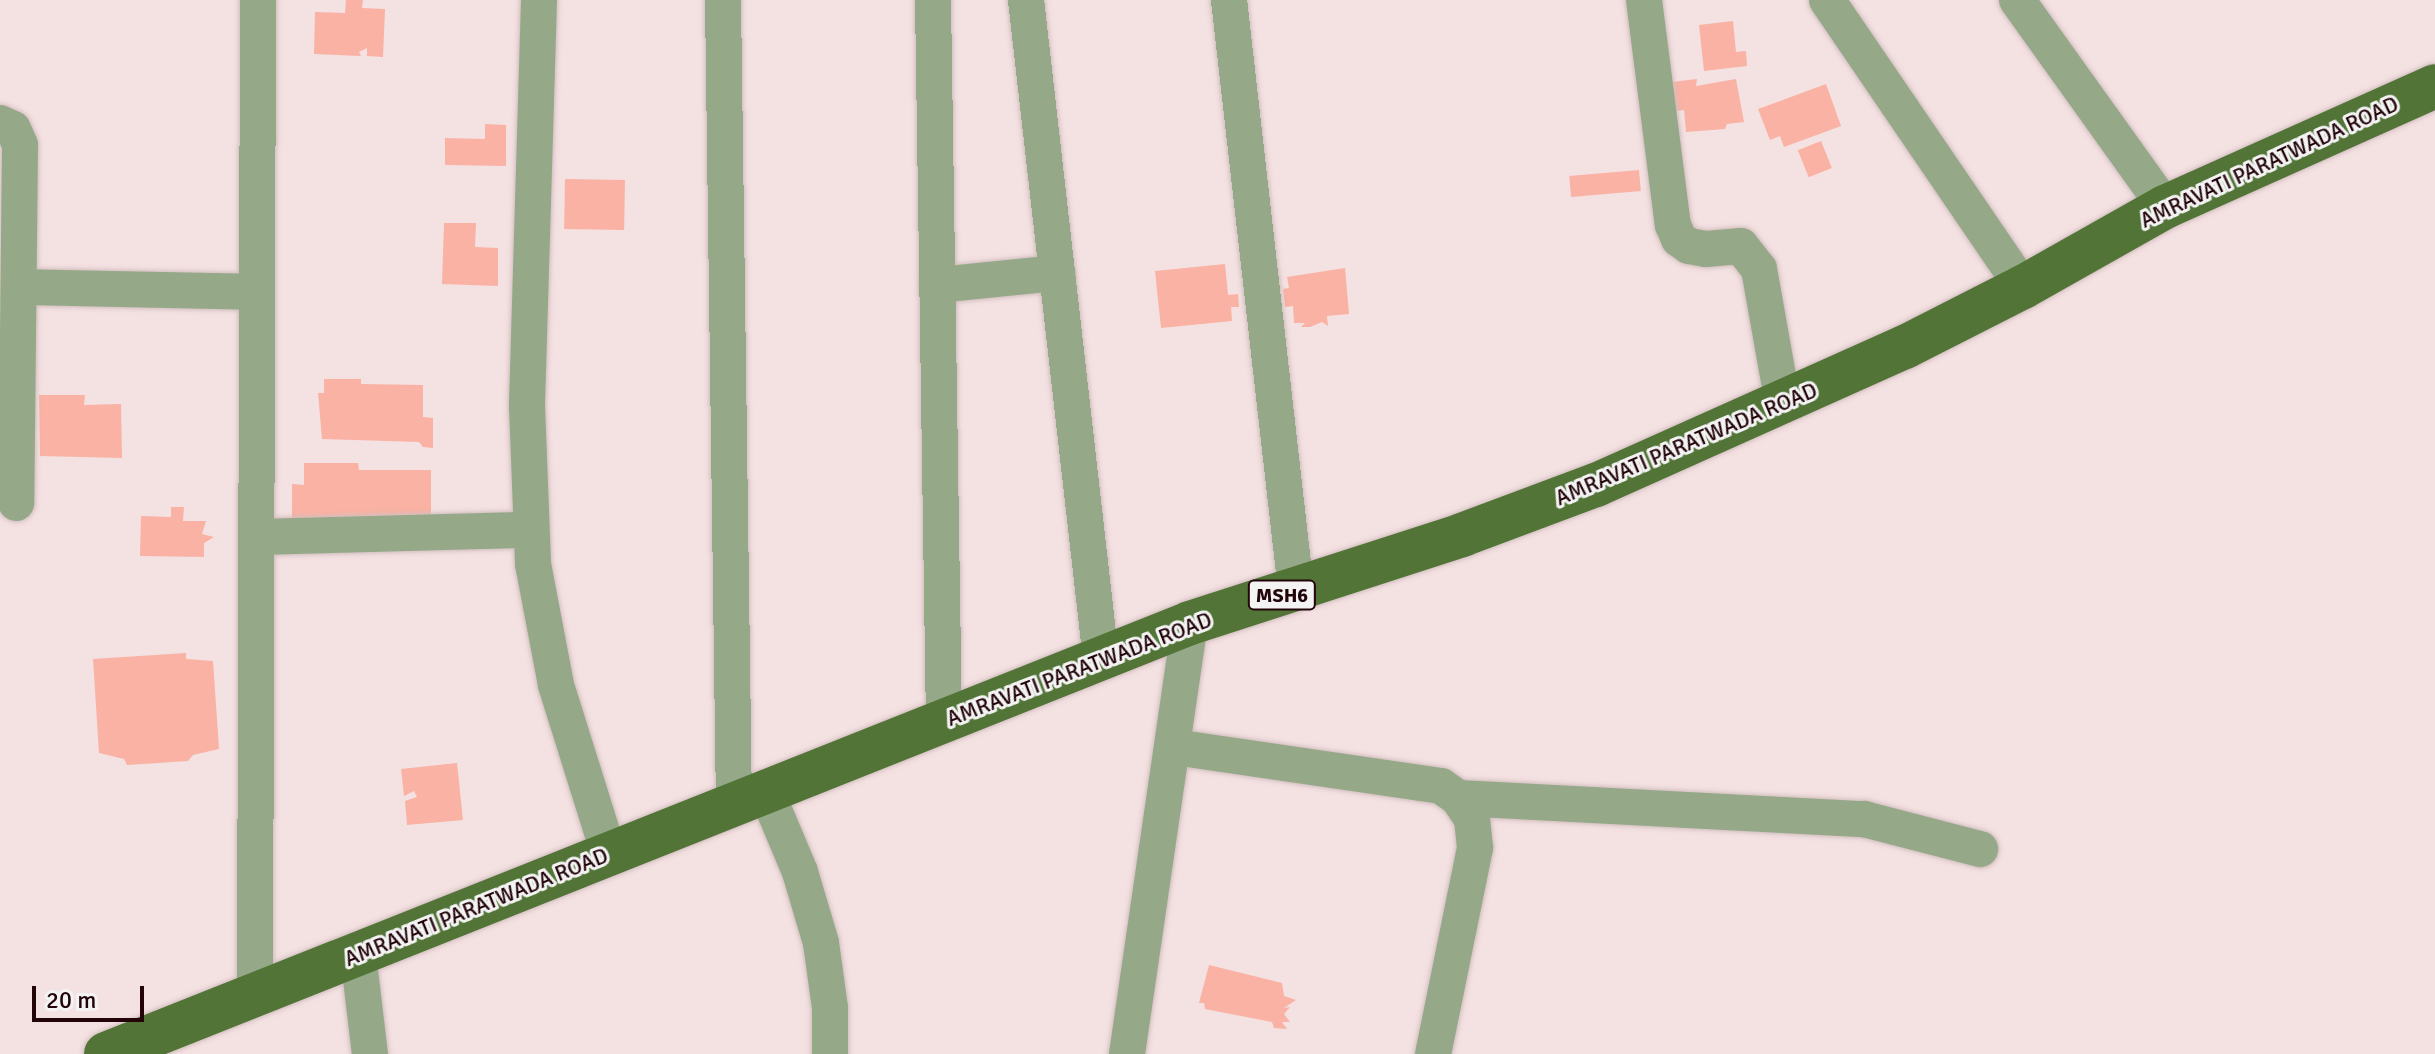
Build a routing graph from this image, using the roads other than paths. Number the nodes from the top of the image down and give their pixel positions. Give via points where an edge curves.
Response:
1 (258, 0) edge
2 (539, 0) edge
3 (723, 0) edge
4 (933, 0) edge
5 (1026, 0) edge
6 (1229, 0) edge
7 (1644, 0) edge
8 (1827, 0) edge
9 (2017, 0) edge
10 (2435, 86) edge
11 (0, 123) edge
12 (2165, 207) junction
13 (1057, 273) junction
14 (937, 285) junction
15 (19, 287) junction
16 (2023, 287) junction
17 (257, 292) junction
18 (9, 353) edge
19 (1783, 404) junction
20 (16, 503) dead end
21 (531, 530) junction
22 (257, 537) junction
23 (1296, 590) junction
24 (1190, 623) junction
25 (1101, 659) junction
26 (944, 721) junction
27 (1174, 747) junction
28 (750, 798) junction
29 (1458, 798) junction
30 (1980, 849) dead end
31 (609, 854) junction
32 (358, 954) junction
33 (255, 995) junction
34 (106, 1054) edge
35 (370, 1054) edge
36 (830, 1054) edge
37 (1127, 1054) edge
38 (1433, 1054) edge

1 - 17 street
2 - 21 street via 527,406
3 - 28 street
4 - 14 street
5 - 13 street
6 - 23 street
7 - 19 street via 1673,225 1689,246 1741,246 1759,269
8 - 16 street
9 - 12 street
10 - 12 main road, AMRAVATI PARATWADA ROAD / MSH6
11 - 15 street via 13,129 20,145
12 - 16 main road, AMRAVATI PARATWADA ROAD / MSH6
13 - 14 street
13 - 25 street
14 - 26 street
15 - 17 street
15 - 18 street
16 - 19 main road, AMRAVATI PARATWADA ROAD / MSH6
17 - 22 street
18 - 20 street
19 - 23 main road, AMRAVATI PARATWADA ROAD / MSH6 via 1596,485
21 - 22 street
21 - 31 street via 556,685
22 - 33 street
23 - 24 main road, AMRAVATI PARATWADA ROAD / MSH6
24 - 25 main road, AMRAVATI PARATWADA ROAD / MSH6
24 - 27 street
25 - 26 main road, AMRAVATI PARATWADA ROAD / MSH6
26 - 28 main road, AMRAVATI PARATWADA ROAD / MSH6
27 - 29 street via 1441,786
27 - 37 street
28 - 31 main road, AMRAVATI PARATWADA ROAD / MSH6
28 - 36 street via 800,872 821,943
29 - 30 street via 1864,819
29 - 38 street via 1472,819 1475,848
31 - 32 main road, AMRAVATI PARATWADA ROAD / MSH6
32 - 33 main road, AMRAVATI PARATWADA ROAD / MSH6
32 - 35 street
33 - 34 main road, AMRAVATI PARATWADA ROAD / MSH6

